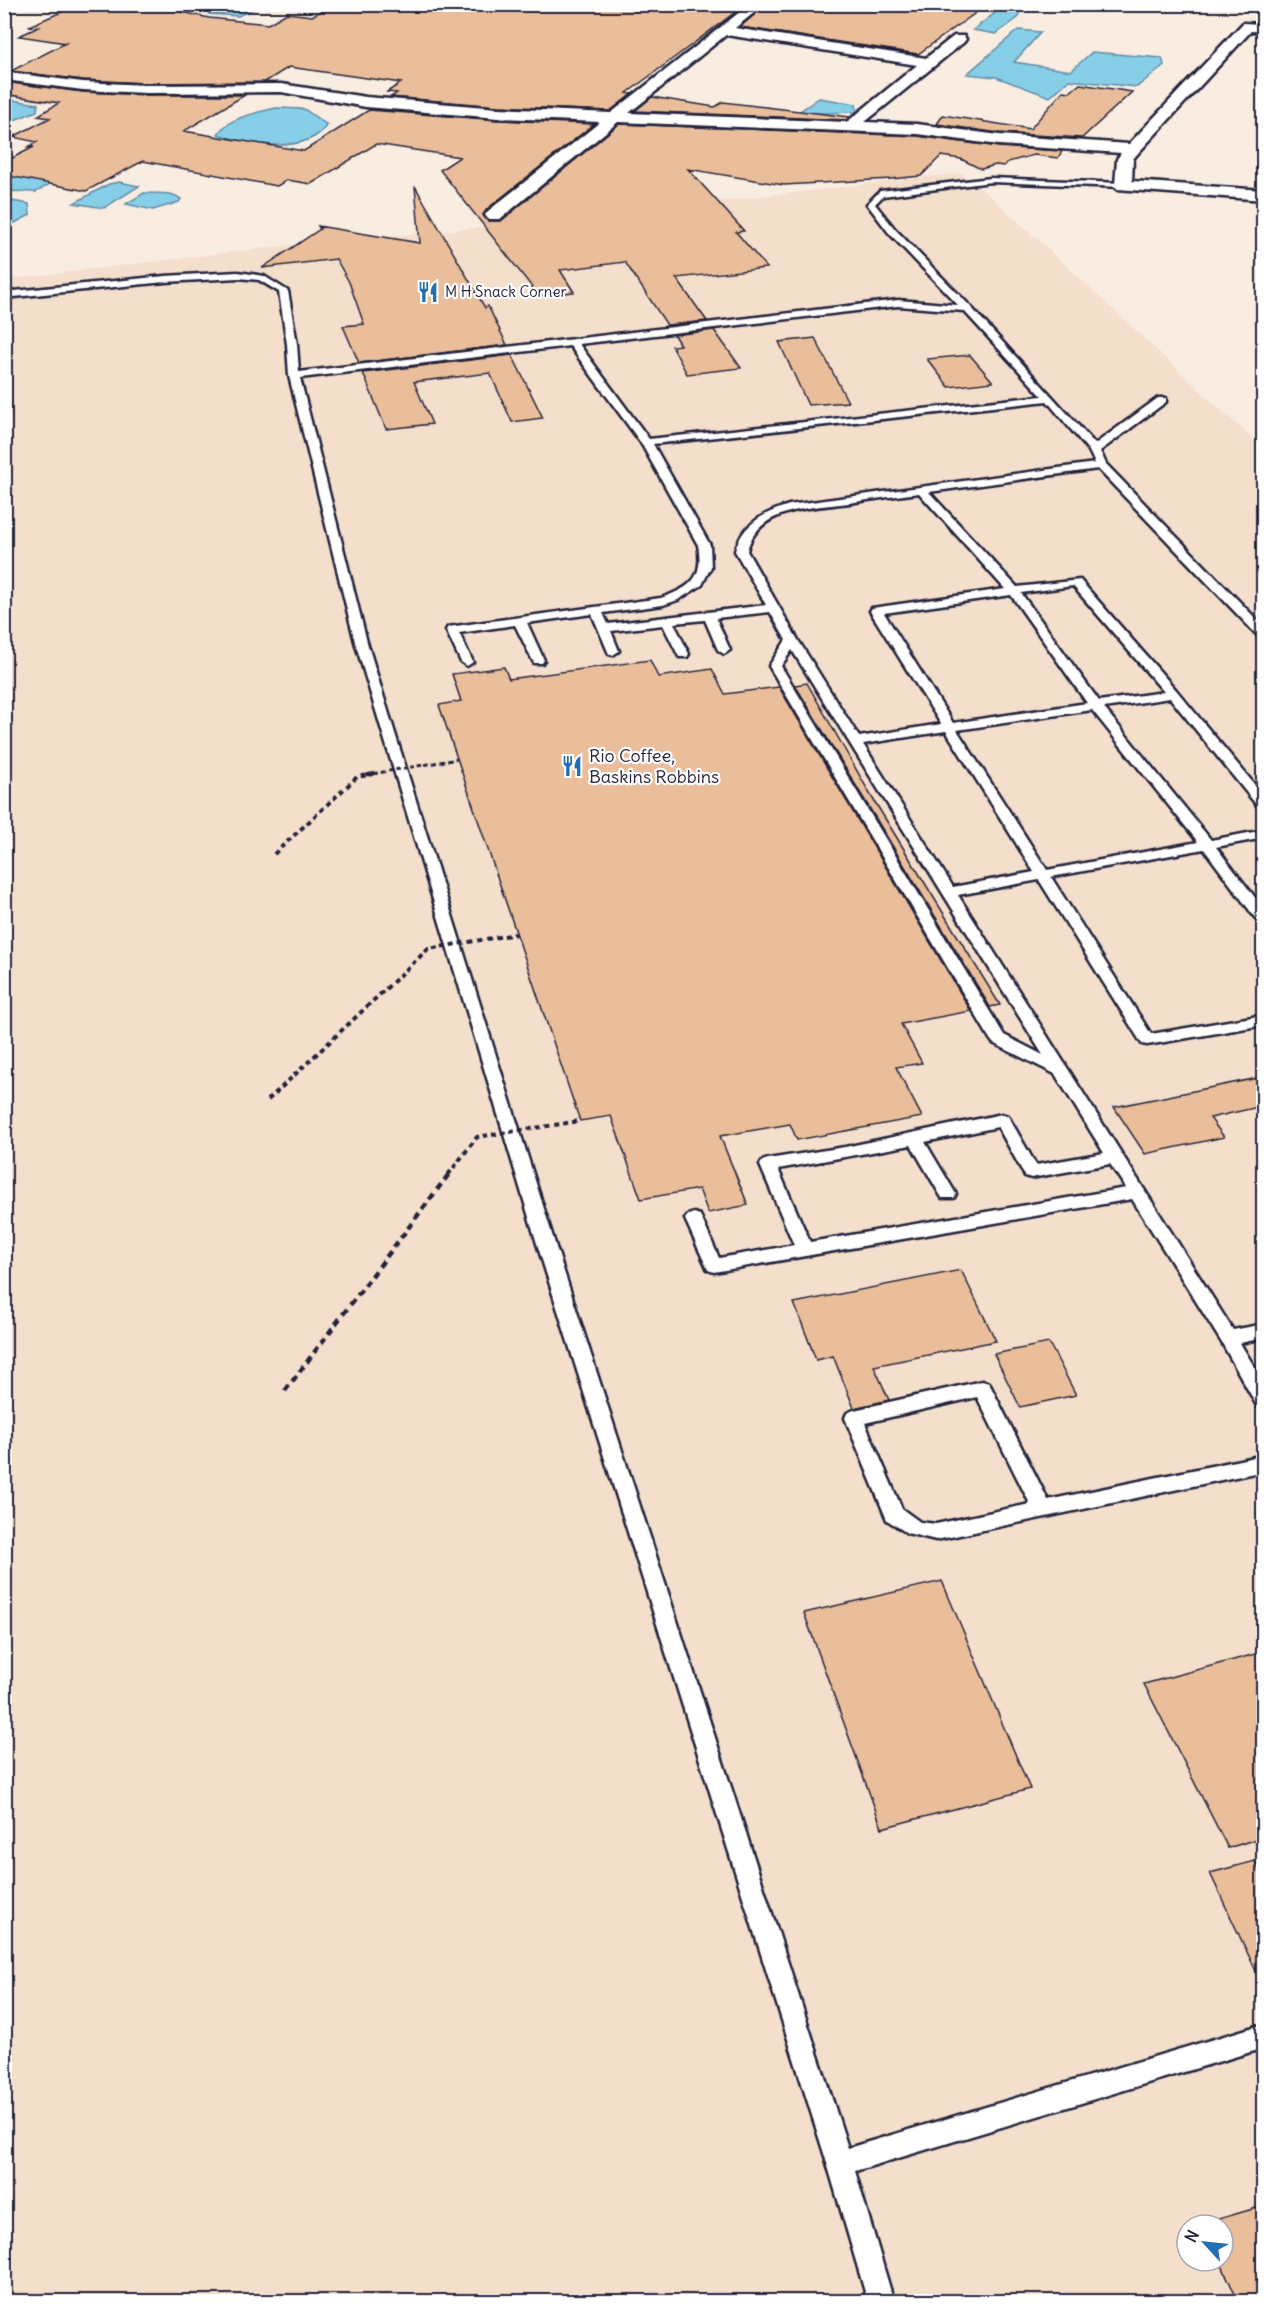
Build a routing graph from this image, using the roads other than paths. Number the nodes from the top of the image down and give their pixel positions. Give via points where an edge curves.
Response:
1 (759, 4) edge
2 (1263, 11) edge
3 (1256, 27) edge
4 (723, 30) junction
5 (959, 39) dead end
6 (930, 63) junction
7 (4, 76) edge
8 (614, 118) junction
9 (850, 127) junction
10 (1133, 149) junction
11 (1124, 184) junction
12 (1263, 195) edge
13 (494, 215) dead end
14 (4, 295) edge
15 (966, 308) junction
16 (572, 342) junction
17 (294, 376) junction
18 (1050, 398) junction
19 (1162, 400) dead end
20 (646, 442) junction
21 (1094, 450) junction
22 (1101, 465) junction
23 (921, 489) junction
24 (1013, 591) junction
25 (772, 608) junction
26 (595, 609) junction
27 (709, 616) junction
28 (519, 620) junction
29 (667, 621) junction
30 (604, 628) junction
31 (1263, 635) edge
32 (792, 640) junction
33 (724, 650) dead end
34 (613, 651) dead end
35 (683, 654) dead end
36 (538, 660) dead end
37 (467, 662) dead end
38 (1173, 694) junction
39 (1095, 705) junction
40 (947, 726) junction
41 (855, 741) junction
42 (1263, 805) edge
43 (1263, 834) edge
44 (1207, 844) junction
45 (1041, 874) junction
46 (949, 892) junction
47 (1263, 920) edge
48 (1263, 1020) edge
49 (1061, 1070) junction
50 (915, 1138) junction
51 (1115, 1157) junction
52 (1137, 1192) junction
53 (948, 1194) dead end
54 (694, 1219) dead end
55 (804, 1249) junction
56 (1263, 1330) edge
57 (1228, 1338) junction
58 (1263, 1401) edge
59 (1263, 1463) edge
60 (1043, 1510) junction
61 (1263, 2036) edge
62 (840, 2163) junction
63 (881, 2301) edge

1 - 4 street
2 - 3 street
3 - 10 street
4 - 6 street
4 - 8 street
5 - 6 street
6 - 9 street
7 - 8 street via 83,86 281,88 366,102
8 - 9 street
8 - 13 street
9 - 10 street via 917,129 999,140
10 - 11 street via 1125,159
11 - 12 street
11 - 15 lane via 990,180 880,194 871,204
14 - 17 lane via 175,278 238,274 261,278 283,291
15 - 16 lane via 898,303
15 - 18 lane
16 - 17 lane
16 - 20 lane
17 - 62 lane via 361,642 389,734 547,1248
18 - 20 lane
18 - 21 lane
19 - 21 lane
20 - 26 lane via 704,545 708,560 704,574 685,594 663,601
21 - 22 lane
22 - 23 lane
22 - 31 lane
23 - 24 lane
23 - 25 lane via 793,507 771,514 753,528 742,541 741,551
24 - 38 lane via 1076,582
24 - 39 lane
24 - 40 lane via 876,611
25 - 27 lane
25 - 32 lane
26 - 28 lane
26 - 30 lane
27 - 29 lane
27 - 33 lane
28 - 36 lane
28 - 37 lane via 452,630
29 - 30 lane
29 - 35 lane
30 - 34 lane
32 - 41 lane
32 - 49 lane via 775,666 998,1039
38 - 39 lane
38 - 42 lane
39 - 40 lane
39 - 44 lane
40 - 41 lane
40 - 45 lane
41 - 46 lane
43 - 44 lane
44 - 45 lane
44 - 47 lane
45 - 46 lane
45 - 48 lane via 1147,1040
46 - 49 lane
49 - 51 lane
50 - 51 lane via 1002,1120 1030,1172
50 - 53 lane
50 - 55 lane via 768,1165
51 - 52 lane
52 - 55 lane
52 - 57 lane
54 - 55 lane via 714,1265
56 - 57 lane
57 - 58 lane
59 - 60 lane
60 - 60 lane via 936,1532 907,1526 894,1514 854,1418 982,1388
61 - 62 lane
62 - 63 lane

